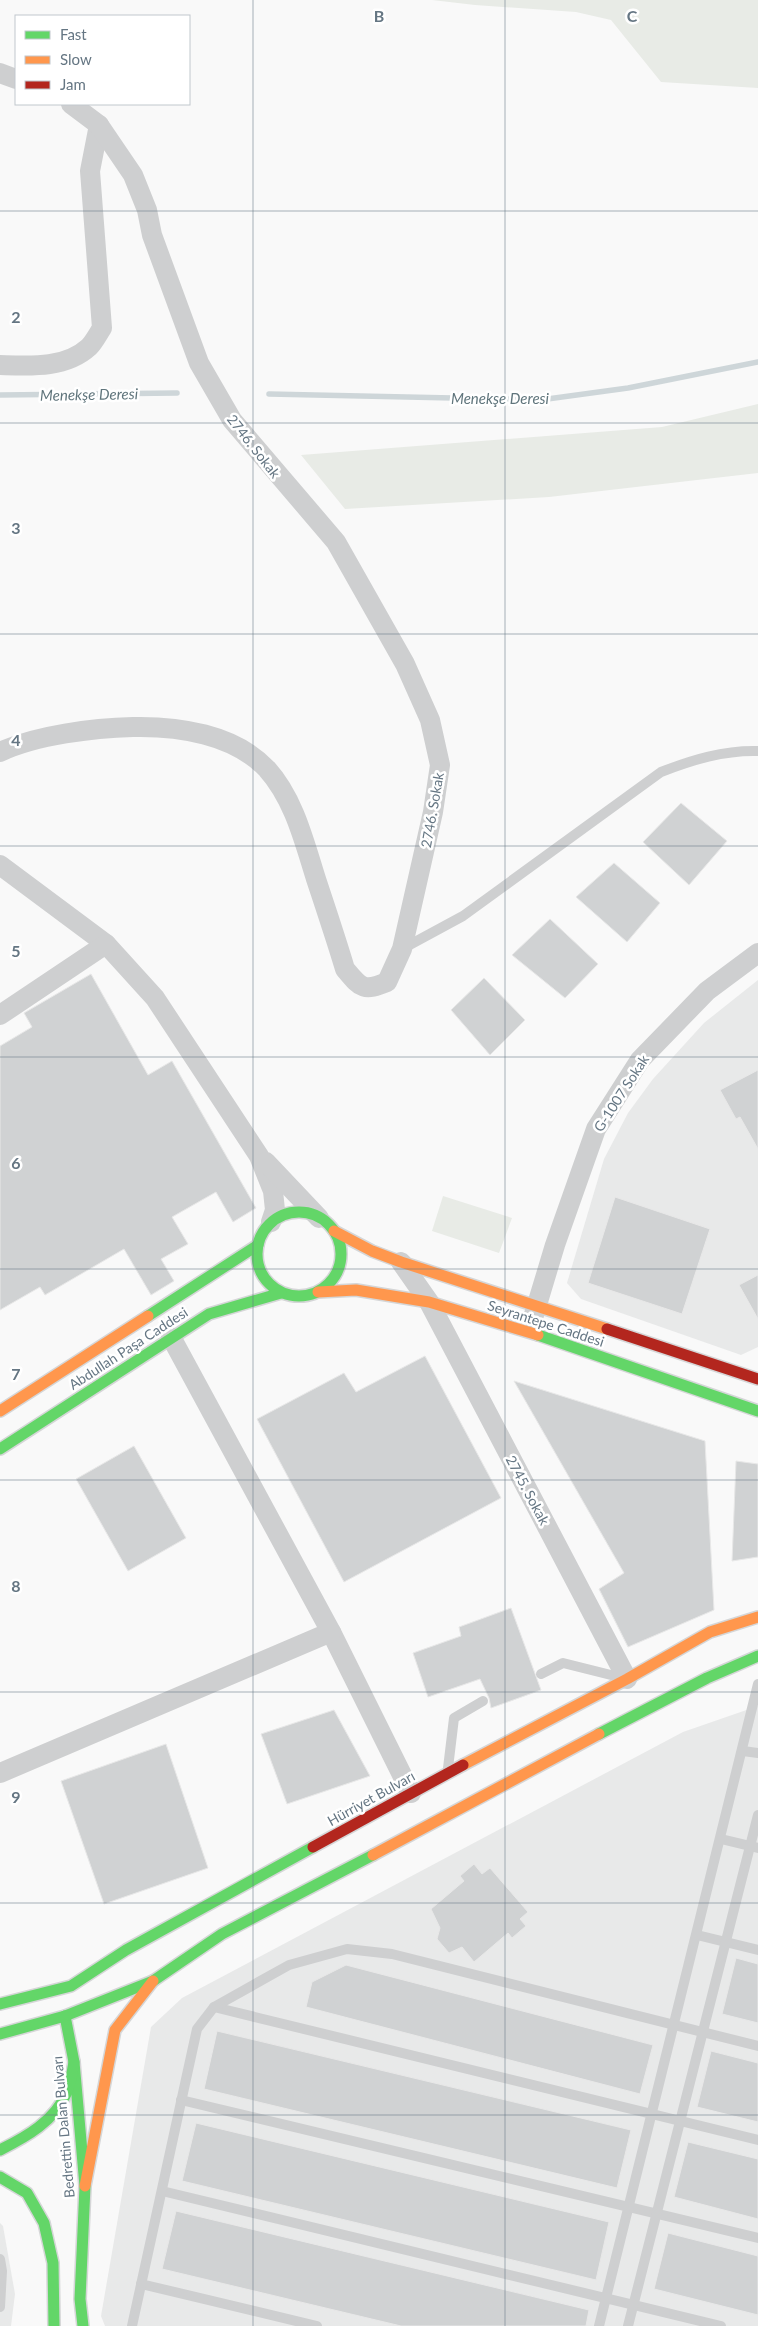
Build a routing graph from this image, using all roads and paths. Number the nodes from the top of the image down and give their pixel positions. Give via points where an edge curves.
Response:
1 (0, 73) edge
2 (15, 79) edge
3 (72, 105) edge
4 (99, 125) junction
5 (0, 365) edge
6 (758, 751) edge
7 (0, 752) edge
8 (0, 865) edge
9 (106, 944) junction
10 (402, 949) junction
11 (758, 953) edge
12 (0, 1015) edge
13 (259, 1156) junction
14 (271, 1222) junction
15 (327, 1224) junction
16 (258, 1245) junction
17 (401, 1262) junction
18 (318, 1292) junction
19 (281, 1293) junction
20 (429, 1302) junction
21 (537, 1305) junction
22 (529, 1332) junction
23 (171, 1337) junction
24 (758, 1379) edge
25 (0, 1411) edge
26 (758, 1411) edge
27 (0, 1449) edge
28 (758, 1617) edge
29 (331, 1632) junction
30 (758, 1656) edge
31 (541, 1674) dead end
32 (627, 1679) junction
33 (758, 1684) edge
34 (483, 1701) dead end
35 (753, 1730) edge
36 (743, 1750) junction
37 (758, 1753) edge
38 (0, 1773) edge
39 (448, 1773) junction
40 (411, 1793) junction
41 (758, 1815) edge
42 (721, 1839) junction
43 (754, 1847) edge
44 (697, 1935) junction
45 (725, 1942) junction
46 (758, 1950) edge
47 (153, 1981) junction
48 (38, 1994) junction
49 (0, 2004) edge
50 (214, 2007) junction
51 (62, 2008) junction
52 (674, 2025) junction
53 (703, 2032) junction
54 (0, 2034) edge
55 (758, 2046) edge
56 (74, 2062) junction
57 (181, 2100) junction
58 (652, 2114) junction
59 (680, 2121) junction
60 (758, 2140) edge
61 (0, 2150) edge
62 (0, 2177) edge
63 (86, 2186) junction
64 (162, 2191) junction
65 (628, 2207) junction
66 (656, 2214) junction
67 (758, 2238) edge
68 (0, 2259) edge
69 (142, 2284) junction
70 (606, 2298) junction
71 (80, 2300) junction
72 (633, 2305) junction
73 (0, 2307) edge
74 (54, 2326) edge
75 (83, 2326) edge
76 (90, 2326) edge
77 (132, 2326) edge
78 (317, 2326) edge
79 (599, 2326) edge
80 (628, 2326) edge
81 (721, 2326) edge

1 - 2 street
3 - 4 street, 2746. Sokak
4 - 5 street via 90,171 102,328 89,347 71,359 40,366
4 - 10 street, 2746. Sokak via 133,175 199,363 232,420 336,542 405,664 430,720 440,765 432,822
6 - 10 lane via 695,758 661,772 463,916
7 - 10 street, 2746. Sokak via 38,740 104,728 161,727 202,733 236,747 266,768 286,796 345,969 358,984 371,988 387,982
8 - 9 street
9 - 12 street
9 - 13 street via 155,998
11 - 21 street, G-1007 Sokak via 707,991 640,1060 596,1129
13 - 14 street via 273,1191 275,1210
13 - 15 street
14 - 15 main road via 295,1213 310,1214
14 - 16 main road via 260,1236
15 - 17 main road, Seyrantepe Caddesi via 372,1251
15 - 18 main road via 339,1242 340,1265 332,1280
16 - 19 main road via 261,1273 269,1285
16 - 25 main road, Abdullah Paşa Caddesi
17 - 20 street, 2745. Sokak
17 - 21 main road, Seyrantepe Caddesi
18 - 19 main road via 300,1296
18 - 20 main road, Seyrantepe Caddesi via 356,1290
19 - 23 main road, Abdullah Paşa Caddesi via 209,1314
20 - 22 main road, Seyrantepe Caddesi
20 - 32 street, 2745. Sokak
21 - 22 street, G-1007 Sokak
21 - 24 main road, Seyrantepe Caddesi
22 - 26 main road, Seyrantepe Caddesi
23 - 27 main road, Abdullah Paşa Caddesi
23 - 29 street
28 - 32 main road, Hürriyet Bulvarı via 710,1632
29 - 38 street
29 - 40 street
30 - 47 main road via 611,1727 222,1934
31 - 32 lane via 564,1663
32 - 39 main road, Hürriyet Bulvarı
33 - 35 lane
34 - 39 lane via 454,1718
35 - 36 lane
36 - 37 lane
36 - 42 lane
39 - 40 main road, Hürriyet Bulvarı
40 - 48 main road, Hürriyet Bulvarı via 126,1950 71,1986
41 - 43 lane
42 - 43 lane
42 - 44 lane
43 - 45 lane
44 - 45 lane
44 - 52 lane
45 - 46 lane
45 - 53 lane
47 - 51 main road
47 - 63 main road via 115,2030
48 - 49 main road, Hürriyet Bulvarı
48 - 51 main road via 53,1998
50 - 52 lane via 289,1965 348,1949 392,1954
50 - 57 lane via 197,2030
50 - 58 lane
51 - 54 main road
51 - 56 main road, Bedrettin Dalan Bulvarı
52 - 53 lane
52 - 58 lane
53 - 55 lane
53 - 59 lane
56 - 61 main road via 65,2097 47,2120 23,2140
56 - 63 main road, Bedrettin Dalan Bulvarı
57 - 64 lane
57 - 65 lane
58 - 59 lane
58 - 65 lane
59 - 60 lane
59 - 66 lane
62 - 74 main road via 26,2193 44,2223 53,2263
63 - 71 main road, Bedrettin Dalan Bulvarı
64 - 69 lane
64 - 70 lane
65 - 66 lane
65 - 70 lane
66 - 67 lane
66 - 72 lane
68 - 73 lane
69 - 77 lane
69 - 78 lane
70 - 72 lane
70 - 79 lane
71 - 75 main road, Bedrettin Dalan Bulvarı
71 - 76 main road
72 - 80 lane
72 - 81 lane

